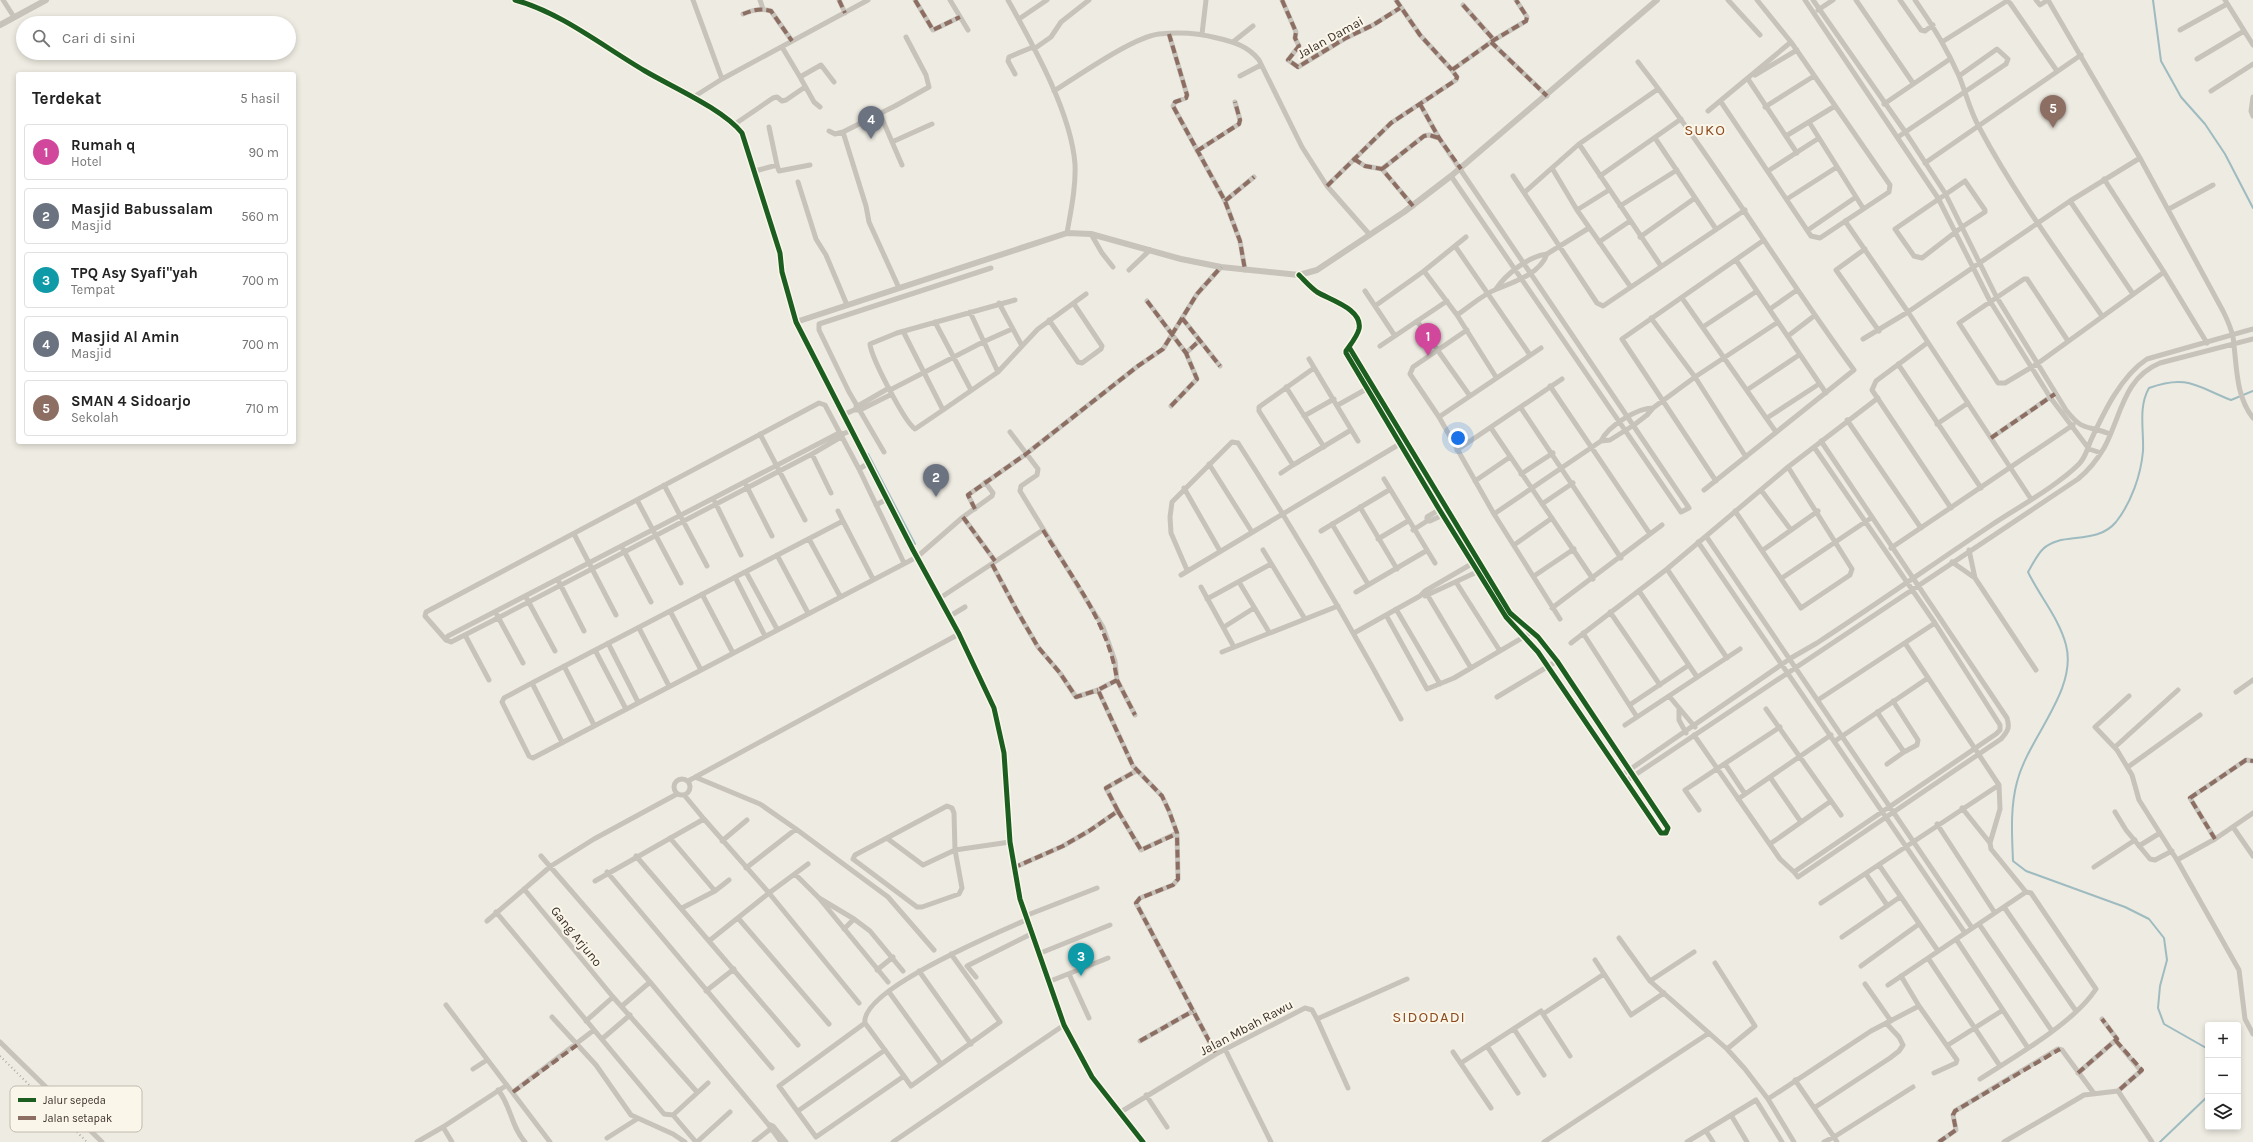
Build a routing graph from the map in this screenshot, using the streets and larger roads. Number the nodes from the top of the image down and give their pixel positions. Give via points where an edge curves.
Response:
1 (3, 0) edge
2 (46, 0) edge
3 (515, 0) edge
4 (693, 0) edge
5 (760, 0) edge
6 (839, 0) edge
7 (915, 0) edge
8 (950, 0) edge
9 (1008, 0) edge
10 (1046, 0) edge
11 (1089, 0) edge
12 (1206, 0) edge
13 (1282, 0) edge
14 (1396, 0) edge
15 (1516, 0) edge
16 (1657, 0) edge
17 (1728, 0) edge
18 (1757, 0) edge
19 (1761, 0) edge
20 (1805, 0) edge
21 (1813, 0) edge
22 (1833, 0) edge
23 (1856, 0) edge
24 (1900, 0) edge
25 (1914, 0) edge
26 (2036, 0) edge
27 (2048, 0) edge
28 (865, 1) edge
29 (2226, 2) edge
30 (1463, 5) dead end
31 (1400, 8) junction
32 (764, 9) junction
33 (1819, 9) junction
34 (844, 13) junction
35 (1813, 13) junction
36 (743, 14) dead end
37 (1770, 14) junction
38 (14, 17) junction
39 (960, 17) junction
40 (1019, 19) junction
41 (0, 25) edge
42 (1933, 25) junction
43 (1253, 26) dead end
44 (968, 30) dead end
45 (2180, 30) dead end
46 (2244, 31) junction
47 (1169, 34) junction
48 (1202, 34) junction
49 (1760, 35) dead end
50 (906, 37) dead end
51 (792, 41) junction
52 (1492, 41) junction
53 (1233, 42) junction
54 (1791, 42) junction
55 (1942, 42) junction
56 (2253, 45) edge
57 (782, 47) junction
58 (1033, 48) junction
59 (1797, 50) junction
60 (2081, 55) junction
61 (1950, 59) junction
62 (2197, 59) dead end
63 (1638, 62) dead end
64 (2253, 64) edge
65 (1261, 65) junction
66 (1452, 70) junction
67 (2057, 71) junction
68 (1015, 74) dead end
69 (1240, 76) dead end
70 (1752, 76) junction
71 (1814, 76) junction
72 (1959, 76) junction
73 (800, 77) junction
74 (722, 79) junction
75 (1748, 80) junction
76 (834, 82) dead end
77 (1913, 83) junction
78 (805, 88) junction
79 (1658, 89) junction
80 (1054, 91) junction
81 (2212, 91) dead end
82 (1964, 92) junction
83 (1546, 96) junction
84 (2253, 97) edge
85 (692, 98) junction
86 (1235, 102) dead end
87 (1721, 102) junction
88 (1420, 104) junction
89 (1884, 104) junction
90 (820, 106) dead end
91 (1834, 106) junction
92 (1765, 107) junction
93 (1708, 111) dead end
94 (880, 114) junction
95 (2253, 116) edge
96 (1681, 119) junction
97 (1808, 122) junction
98 (735, 124) junction
99 (932, 124) dead end
100 (1978, 126) junction
101 (769, 127) dead end
102 (829, 131) dead end
103 (843, 132) junction
104 (1906, 133) junction
105 (1786, 136) junction
106 (1898, 137) junction
107 (1439, 138) junction
108 (1655, 138) junction
109 (1819, 138) junction
110 (892, 142) junction
111 (1580, 144) junction
112 (1197, 152) junction
113 (1797, 153) junction
114 (2140, 158) junction
115 (1354, 159) junction
116 (1925, 164) junction
117 (778, 165) junction
118 (810, 165) dead end
119 (902, 165) dead end
120 (1837, 167) junction
121 (1552, 168) junction
122 (1382, 169) junction
123 (1461, 169) junction
124 (1677, 170) junction
125 (755, 171) junction
126 (1768, 171) junction
127 (1451, 176) junction
128 (1513, 176) dead end
129 (1600, 176) junction
130 (1254, 177) dead end
131 (2104, 179) junction
132 (798, 182) dead end
133 (2214, 184) dead end
134 (1327, 186) junction
135 (1608, 190) junction
136 (1525, 192) junction
137 (1945, 193) junction
138 (1856, 197) junction
139 (1695, 198) junction
140 (1938, 198) junction
141 (1787, 199) junction
142 (1225, 201) junction
143 (2070, 201) junction
144 (1413, 206) junction
145 (1620, 206) junction
146 (1863, 208) junction
147 (2169, 209) junction
148 (1577, 210) junction
149 (1745, 210) junction
150 (1630, 221) junction
151 (1845, 221) junction
152 (2037, 224) junction
153 (1962, 227) junction
154 (1589, 228) junction
155 (1716, 229) junction
156 (1808, 230) junction
157 (1955, 232) junction
158 (1067, 233) junction
159 (1091, 234) junction
160 (1370, 235) junction
161 (1466, 237) dead end
162 (1640, 237) junction
163 (1764, 240) junction
164 (1599, 242) junction
165 (1455, 246) junction
166 (1559, 246) junction
167 (1865, 249) junction
168 (1150, 250) junction
169 (1547, 254) junction
170 (1736, 260) junction
171 (1524, 264) junction
172 (1980, 264) junction
173 (1661, 266) junction
174 (1113, 267) dead end
175 (1221, 267) junction
176 (991, 268) dead end
177 (1973, 268) junction
178 (1130, 270) dead end
179 (1245, 270) junction
180 (1515, 270) junction
181 (1424, 271) junction
182 (2164, 272) junction
183 (1530, 273) junction
184 (1299, 275) junction
185 (1521, 279) junction
186 (1630, 286) junction
187 (899, 288) junction
188 (1496, 289) junction
189 (1797, 290) junction
190 (1757, 291) junction
191 (1365, 292) dead end
192 (1489, 293) junction
193 (1086, 294) dead end
194 (2133, 294) junction
195 (1996, 296) junction
196 (1682, 298) junction
197 (1015, 300) dead end
198 (1147, 301) dead end
199 (1447, 301) junction
200 (1990, 301) junction
201 (999, 303) junction
202 (847, 304) junction
203 (1074, 304) junction
204 (1375, 306) junction
205 (1770, 310) junction
206 (970, 312) junction
207 (1908, 312) junction
208 (1457, 315) junction
209 (1814, 316) junction
210 (2102, 316) junction
211 (1182, 318) junction
212 (1651, 318) junction
213 (800, 320) junction
214 (1049, 320) junction
215 (1417, 321) junction
216 (935, 322) junction
217 (1778, 322) junction
218 (1703, 327) junction
219 (1012, 329) junction
220 (2253, 329) edge
221 (1466, 330) junction
222 (1878, 331) junction
223 (904, 333) junction
224 (1173, 335) junction
225 (2232, 335) junction
226 (1395, 336) junction
227 (1788, 336) junction
228 (1863, 339) dead end
229 (2253, 339) edge
230 (1199, 341) junction
231 (2068, 341) junction
232 (983, 342) junction
233 (1927, 343) junction
234 (2207, 343) junction
235 (2234, 344) junction
236 (1022, 346) junction
237 (1380, 346) dead end
238 (2198, 346) junction
239 (1541, 348) dead end
240 (1439, 350) junction
241 (2179, 350) junction
242 (1186, 353) junction
243 (2200, 353) junction
244 (1530, 355) junction
245 (1799, 355) junction
246 (953, 356) junction
247 (2181, 357) junction
248 (1723, 358) junction
249 (1309, 359) dead end
250 (1898, 364) junction
251 (2037, 364) junction
252 (1220, 366) dead end
253 (2031, 367) junction
254 (1314, 368) junction
255 (923, 372) junction
256 (998, 372) junction
257 (1695, 377) junction
258 (1496, 378) junction
259 (1562, 379) dead end
260 (1819, 384) junction
261 (1550, 386) junction
262 (1286, 387) junction
263 (1370, 387) junction
264 (890, 390) junction
265 (971, 390) junction
266 (1747, 390) junction
267 (1826, 393) junction
268 (2056, 394) junction
269 (1470, 396) junction
270 (2050, 397) junction
271 (1878, 398) junction
272 (1334, 399) junction
273 (1664, 399) junction
274 (1968, 403) junction
275 (1338, 405) junction
276 (1171, 406) dead end
277 (1521, 408) junction
278 (1653, 408) junction
279 (943, 410) junction
280 (852, 411) junction
281 (1304, 416) junction
282 (1439, 417) junction
283 (1767, 418) junction
284 (2253, 418) edge
285 (1624, 420) junction
286 (1848, 420) junction
287 (1937, 424) junction
288 (2074, 425) junction
289 (1491, 428) junction
290 (1629, 428) junction
291 (1351, 430) junction
292 (2097, 430) junction
293 (1010, 432) dead end
294 (1776, 432) junction
295 (845, 433) junction
296 (760, 434) junction
297 (2110, 434) junction
298 (1991, 438) junction
299 (1358, 441) dead end
300 (1602, 441) junction
301 (1403, 442) junction
302 (1821, 442) junction
303 (1324, 447) junction
304 (1814, 447) junction
305 (1591, 448) junction
306 (2089, 449) junction
307 (1457, 450) junction
308 (884, 452) dead end
309 (2101, 453) junction
310 (812, 454) junction
311 (1026, 454) junction
312 (1553, 454) junction
313 (1510, 457) junction
314 (1746, 457) junction
315 (1209, 464) junction
316 (776, 465) junction
317 (1294, 465) junction
318 (864, 467) junction
319 (1562, 467) junction
320 (1788, 467) junction
321 (2012, 468) junction
322 (780, 471) junction
323 (1281, 473) dead end
324 (1521, 474) junction
325 (1384, 479) dead end
326 (1475, 481) junction
327 (1716, 481) junction
328 (744, 482) junction
329 (985, 482) junction
330 (1573, 483) junction
331 (664, 485) junction
332 (747, 487) junction
333 (1184, 488) junction
334 (1981, 488) junction
335 (1530, 489) junction
336 (1389, 490) junction
337 (1704, 490) dead end
338 (1761, 490) junction
339 (831, 493) dead end
340 (2033, 498) junction
341 (713, 499) junction
342 (637, 500) junction
343 (882, 502) junction
344 (716, 504) junction
345 (1542, 504) junction
346 (2022, 504) junction
347 (2040, 504) junction
348 (1445, 506) junction
349 (1360, 507) junction
350 (1951, 508) junction
351 (975, 509) junction
352 (1439, 509) junction
353 (838, 511) dead end
354 (1735, 511) junction
355 (1818, 511) junction
356 (1449, 512) junction
357 (2028, 512) junction
358 (1284, 514) junction
359 (1494, 514) junction
360 (680, 515) junction
361 (1443, 515) junction
362 (963, 517) junction
363 (1552, 518) junction
364 (1871, 518) junction
365 (805, 520) dead end
366 (684, 521) junction
367 (843, 521) junction
368 (1408, 521) junction
369 (1427, 521) junction
370 (1864, 522) junction
371 (1332, 524) junction
372 (1662, 526) dead end
373 (1921, 528) junction
374 (652, 529) junction
375 (1043, 530) junction
376 (1413, 530) junction
377 (1791, 530) junction
378 (1321, 531) dead end
379 (1252, 532) junction
380 (574, 534) junction
381 (1650, 534) junction
382 (655, 535) junction
383 (772, 536) dead end
384 (809, 538) junction
385 (1378, 539) junction
386 (1702, 539) junction
387 (1837, 541) junction
388 (1514, 545) junction
389 (621, 546) junction
390 (1891, 548) junction
391 (1263, 550) dead end
392 (1574, 550) junction
393 (1763, 550) junction
394 (1969, 550) junction
395 (1220, 551) junction
396 (1426, 551) junction
397 (624, 552) junction
398 (741, 555) dead end
399 (777, 555) junction
400 (917, 556) junction
401 (1621, 558) junction
402 (1478, 560) junction
403 (1952, 562) junction
404 (994, 563) junction
405 (1435, 563) dead end
406 (1473, 563) junction
407 (904, 564) junction
408 (1271, 564) junction
409 (591, 566) junction
410 (707, 566) dead end
411 (1667, 568) junction
412 (1396, 569) junction
413 (1483, 569) junction
414 (1187, 570) junction
415 (746, 572) junction
416 (1478, 572) junction
417 (1180, 575) dead end
418 (1534, 576) junction
419 (735, 577) junction
420 (1782, 578) junction
421 (1912, 578) junction
422 (1975, 578) junction
423 (873, 579) junction
424 (1593, 579) junction
425 (559, 582) junction
426 (1239, 582) junction
427 (1456, 582) junction
428 (1906, 582) junction
429 (681, 583) dead end
430 (1368, 584) junction
431 (1916, 585) junction
432 (1201, 587) dead end
433 (1910, 589) junction
434 (1639, 590) junction
435 (1425, 591) junction
436 (1356, 592) dead end
437 (702, 594) junction
438 (525, 596) junction
439 (840, 596) junction
440 (1420, 596) junction
441 (1428, 596) junction
442 (940, 598) junction
443 (1208, 599) junction
444 (528, 602) junction
445 (650, 602) dead end
446 (1338, 606) junction
447 (965, 607) dead end
448 (1254, 608) junction
449 (1552, 608) junction
450 (1396, 609) junction
451 (670, 611) junction
452 (495, 612) junction
453 (1610, 612) junction
454 (808, 613) junction
455 (616, 614) dead end
456 (953, 615) junction
457 (1386, 615) junction
458 (498, 618) junction
459 (1305, 619) junction
460 (1560, 619) dead end
461 (1935, 623) junction
462 (1224, 627) junction
463 (639, 628) junction
464 (777, 629) junction
465 (584, 631) dead end
466 (1269, 632) junction
467 (1532, 632) junction
468 (1354, 633) junction
469 (1583, 633) junction
470 (959, 634) junction
471 (465, 635) junction
472 (765, 636) junction
473 (1526, 638) junction
474 (446, 640) junction
475 (608, 643) junction
476 (1571, 643) dead end
477 (1904, 644) junction
478 (1234, 648) junction
479 (1740, 649) dead end
480 (595, 650) junction
481 (555, 651) dead end
482 (1500, 651) junction
483 (733, 652) junction
484 (1222, 652) dead end
485 (1727, 658) junction
486 (1557, 661) junction
487 (1786, 661) junction
488 (523, 663) dead end
489 (1689, 664) junction
490 (564, 666) junction
491 (1548, 667) junction
492 (1471, 668) junction
493 (1792, 669) junction
494 (701, 670) junction
495 (2036, 670) dead end
496 (1697, 677) junction
497 (1928, 678) junction
498 (489, 680) dead end
499 (1118, 680) junction
500 (2253, 680) edge
501 (532, 683) junction
502 (1440, 684) junction
503 (1660, 685) junction
504 (669, 686) junction
505 (1098, 690) junction
506 (2178, 690) dead end
507 (2236, 692) dead end
508 (1669, 696) junction
509 (2129, 696) dead end
510 (1497, 697) dead end
511 (1818, 700) junction
512 (1893, 701) junction
513 (638, 702) junction
514 (1631, 704) junction
515 (626, 709) junction
516 (1678, 710) junction
517 (1766, 710) dead end
518 (1877, 712) junction
519 (1135, 715) dead end
520 (2200, 715) dead end
521 (1637, 717) junction
522 (1401, 719) dead end
523 (594, 725) junction
524 (1625, 725) dead end
525 (1693, 725) junction
526 (1780, 727) junction
527 (1685, 731) junction
528 (1694, 735) junction
529 (1831, 735) junction
530 (1838, 738) junction
531 (562, 742) junction
532 (2115, 747) junction
533 (1976, 748) junction
534 (1904, 752) junction
535 (1979, 754) junction
536 (1801, 756) junction
537 (2253, 761) edge
538 (1725, 764) junction
539 (1887, 764) dead end
540 (2128, 767) junction
541 (1718, 769) junction
542 (1629, 770) junction
543 (1136, 771) junction
544 (1622, 775) junction
545 (1633, 776) junction
546 (695, 777) junction
547 (1770, 777) junction
548 (1626, 781) junction
549 (688, 782) junction
550 (1999, 785) junction
551 (677, 794) junction
552 (1745, 794) junction
553 (685, 796) junction
554 (1738, 799) junction
555 (1831, 801) junction
556 (1962, 808) junction
557 (1699, 810) dead end
558 (1118, 811) junction
559 (1887, 812) junction
560 (2115, 812) dead end
561 (2253, 813) edge
562 (1841, 815) dead end
563 (704, 819) junction
564 (747, 820) dead end
565 (1801, 822) junction
566 (1937, 824) junction
567 (2233, 827) junction
568 (796, 829) junction
569 (2160, 833) junction
570 (1176, 834) junction
571 (670, 838) junction
572 (888, 839) junction
573 (2215, 839) junction
574 (2135, 840) junction
575 (722, 841) junction
576 (1913, 841) junction
577 (1990, 842) junction
578 (1006, 843) junction
579 (1770, 844) junction
580 (1907, 846) junction
581 (2139, 846) junction
582 (955, 850) junction
583 (2172, 851) junction
584 (541, 856) dead end
585 (636, 856) junction
586 (2253, 856) edge
587 (2177, 860) junction
588 (808, 864) dead end
589 (1879, 865) junction
590 (552, 866) junction
591 (2094, 867) dead end
592 (746, 868) junction
593 (1013, 868) junction
594 (608, 872) junction
595 (1794, 872) junction
596 (795, 874) junction
597 (1866, 874) junction
598 (729, 880) dead end
599 (595, 881) dead end
600 (1097, 888) dead end
601 (524, 889) junction
602 (715, 891) junction
603 (2026, 892) junction
604 (769, 894) junction
605 (1900, 896) junction
606 (819, 898) junction
607 (1821, 903) dead end
608 (1887, 905) junction
609 (2004, 907) junction
610 (682, 908) junction
611 (496, 912) junction
612 (1995, 913) junction
613 (738, 918) junction
614 (1025, 918) junction
615 (854, 919) junction
616 (487, 921) dead end
617 (1919, 924) junction
618 (1979, 924) junction
619 (1110, 925) dead end
620 (1972, 928) junction
621 (844, 929) junction
622 (1965, 933) junction
623 (1031, 934) junction
624 (1842, 937) dead end
625 (1619, 938) dead end
626 (1956, 939) junction
627 (709, 941) junction
628 (934, 950) dead end
629 (1938, 951) junction
630 (1694, 952) dead end
631 (951, 954) junction
632 (1038, 954) junction
633 (892, 957) junction
634 (1108, 958) dead end
635 (1928, 958) junction
636 (1595, 960) dead end
637 (1715, 963) dead end
638 (1861, 966) dead end
639 (734, 969) junction
640 (877, 970) junction
641 (903, 971) dead end
642 (918, 971) junction
643 (1069, 974) junction
644 (1604, 974) junction
645 (1901, 976) junction
646 (976, 977) dead end
647 (1407, 979) dead end
648 (1650, 981) junction
649 (650, 982) junction
650 (888, 982) dead end
651 (1048, 982) junction
652 (1865, 984) dead end
653 (1888, 985) dead end
654 (706, 991) junction
655 (889, 992) junction
656 (1664, 993) junction
657 (613, 997) junction
658 (859, 1003) dead end
659 (446, 1005) dead end
660 (622, 1006) junction
661 (1919, 1006) junction
662 (2003, 1010) junction
663 (2076, 1011) junction
664 (1192, 1012) junction
665 (1543, 1014) junction
666 (630, 1015) junction
667 (552, 1017) dead end
668 (1089, 1018) dead end
669 (1317, 1019) junction
670 (2102, 1019) dead end
671 (586, 1021) junction
672 (1888, 1022) junction
673 (865, 1023) junction
674 (829, 1024) dead end
675 (1064, 1025) junction
676 (1975, 1028) junction
677 (1514, 1029) junction
678 (594, 1030) junction
679 (2052, 1031) junction
680 (1709, 1033) junction
681 (2253, 1034) edge
682 (602, 1039) junction
683 (1140, 1041) dead end
684 (2116, 1041) junction
685 (0, 1042) edge
686 (970, 1044) junction
687 (576, 1045) junction
688 (798, 1045) dead end
689 (1948, 1045) junction
690 (1487, 1046) junction
691 (2028, 1048) junction
692 (1225, 1049) junction
693 (1727, 1049) junction
694 (885, 1050) junction
695 (1453, 1052) dead end
696 (1216, 1054) junction
697 (1570, 1056) dead end
698 (487, 1060) junction
699 (1461, 1063) junction
700 (941, 1064) junction
701 (2000, 1066) junction
702 (474, 1068) dead end
703 (772, 1068) dead end
704 (1934, 1073) dead end
705 (2078, 1073) junction
706 (1544, 1075) dead end
707 (904, 1076) junction
708 (1980, 1079) dead end
709 (1795, 1080) junction
710 (708, 1083) dead end
711 (45, 1086) edge
712 (502, 1087) junction
713 (1913, 1087) dead end
714 (1348, 1088) dead end
715 (2118, 1091) junction
716 (513, 1092) junction
717 (697, 1092) junction
718 (2093, 1092) junction
719 (1518, 1093) dead end
720 (1146, 1095) junction
721 (1768, 1099) junction
722 (1491, 1108) dead end
723 (1814, 1108) junction
724 (730, 1112) dead end
725 (798, 1112) junction
726 (1119, 1113) junction
727 (673, 1115) junction
728 (1731, 1115) junction
729 (637, 1119) junction
730 (771, 1126) junction
731 (442, 1127) junction
732 (1167, 1127) dead end
733 (1706, 1131) junction
734 (92, 1132) edge
735 (607, 1138) dead end
736 (1836, 1140) edge
737 (2151, 1141) edge
738 (102, 1142) edge
739 (417, 1142) edge
740 (452, 1142) edge
741 (525, 1142) edge
742 (550, 1142) edge
743 (685, 1142) edge
744 (696, 1142) edge
745 (754, 1142) edge
746 (781, 1142) edge
747 (786, 1142) edge
748 (893, 1142) edge
749 (1143, 1142) edge
750 (1270, 1142) edge
751 (1544, 1142) edge
752 (1687, 1142) edge
753 (1713, 1142) edge
754 (1747, 1142) edge
755 (1782, 1142) edge
756 (1794, 1142) edge
757 (1824, 1142) edge
758 (1939, 1142) edge
759 (2004, 1142) edge

1 - 38 street
2 - 38 street
3 - 85 street via 554,16
4 - 74 street
5 - 32 street
6 - 34 street
7 - 39 street via 933,30
8 - 39 street
9 - 40 street
10 - 40 street
11 - 58 street via 1060,22 1051,37
12 - 48 street
13 - 31 street, Jalan Damai via 1296,32 1295,38 1299,46 1288,60 1298,67
14 - 31 street
15 - 52 street via 1527,19
16 - 83 street
17 - 49 street
18 - 37 street
19 - 37 street
20 - 35 street
21 - 33 street
22 - 33 street
23 - 77 street
24 - 42 street via 1921,30 1925,31
25 - 42 street
26 - 27 street via 2040,4
27 - 60 street
28 - 34 street
29 - 45 street
29 - 46 street
30 - 52 street
31 - 66 street via 1420,35
32 - 36 street
32 - 51 street via 776,14
33 - 35 street
33 - 89 street
34 - 51 street
35 - 106 street
37 - 54 street
38 - 41 street
39 - 44 street
40 - 58 street
42 - 55 street
43 - 53 street
46 - 56 street
46 - 62 street
47 - 48 street
47 - 80 street via 1158,34 1131,44
47 - 112 street via 1187,95 1173,106
48 - 53 street
50 - 94 street via 926,75 929,87
51 - 57 street
52 - 66 street
52 - 83 street
53 - 65 street via 1252,52
54 - 59 street
54 - 70 street
55 - 61 street
55 - 67 street via 2007,1
57 - 73 street
57 - 74 street
58 - 68 street via 1009,57 1008,61
58 - 80 street
59 - 70 street
59 - 71 street
60 - 67 street
60 - 114 street
61 - 72 street
61 - 77 street
63 - 79 street
64 - 81 street
65 - 69 street
65 - 134 street via 1302,147
66 - 88 street via 1457,77 1456,80
67 - 100 street
70 - 75 street
71 - 91 street
71 - 92 street
72 - 82 street
72 - 82 street via 1997,49 2008,59 2006,64
73 - 76 street via 821,65
73 - 78 street
74 - 85 street
75 - 87 street
75 - 92 street
77 - 89 street
78 - 90 street via 814,102
78 - 98 street via 786,100 774,98
79 - 96 street
79 - 111 street
80 - 158 street via 1065,119 1075,163
82 - 100 street
82 - 104 street
83 - 123 street
84 - 95 street
85 - 98 street
86 - 112 street via 1239,124
87 - 93 street
87 - 126 street
88 - 107 street
88 - 115 street via 1392,123
89 - 104 street
91 - 97 street
91 - 146 street via 1890,185 1889,192
92 - 105 street
94 - 103 street
94 - 110 street
96 - 108 street
96 - 149 street
97 - 105 street
97 - 109 street
98 - 125 street via 742,133
99 - 110 street
100 - 116 street
100 - 152 street
101 - 117 street
102 - 103 street via 835,134
103 - 187 street via 866,206 868,222
104 - 106 street
104 - 116 street
105 - 113 street
106 - 140 street
107 - 122 street via 1424,136
107 - 123 street
108 - 124 street
108 - 129 street
109 - 113 street
109 - 120 street
110 - 119 street
111 - 121 street
111 - 129 street
112 - 142 street
113 - 126 street
114 - 131 street
114 - 147 street
115 - 122 street via 1365,166
115 - 134 street
116 - 137 street
117 - 118 street via 779,171
117 - 125 street
120 - 138 street
120 - 141 street
121 - 136 street
121 - 148 street
122 - 144 street
123 - 127 street
123 - 171 street
124 - 139 street
124 - 145 street
125 - 213 street via 778,245 782,272
126 - 141 street
127 - 144 street
127 - 180 street
128 - 136 street
129 - 135 street
130 - 142 street
131 - 143 street
131 - 182 street
132 - 202 street via 816,239 826,255
133 - 147 street
134 - 160 street
135 - 145 street
135 - 148 street
136 - 166 street
137 - 140 street
137 - 153 street
137 - 153 street via 1965,181 1986,210 1984,214
138 - 146 street
138 - 156 street
139 - 155 street
139 - 162 street
140 - 157 street
140 - 157 street via 1897,227 1896,232 1914,256 1922,258
141 - 156 street
142 - 179 street via 1240,241
143 - 152 street
143 - 194 street
144 - 160 street
145 - 150 street
146 - 151 street
147 - 225 street via 2220,303
148 - 154 street
149 - 155 street
149 - 163 street
150 - 162 street
150 - 164 street
151 - 156 street via 1820,238 1811,236
151 - 167 street
152 - 172 street
152 - 210 street
153 - 157 street
153 - 172 street
154 - 164 street
154 - 166 street
155 - 173 street
157 - 177 street
158 - 159 street
158 - 187 street
159 - 168 street
159 - 174 street
160 - 184 street via 1327,265
161 - 165 street
162 - 173 street
163 - 170 street
163 - 189 street
164 - 186 street
165 - 181 street
165 - 192 street
166 - 169 street
166 - 186 street via 1597,304 1602,306
167 - 207 street
167 - 222 street via 1836,270
168 - 175 street
168 - 178 street
169 - 171 street
169 - 183 street via 1545,261
170 - 190 street
170 - 196 street
171 - 180 street
171 - 183 street
172 - 177 street
172 - 195 street
173 - 186 street
175 - 179 street
175 - 211 street via 1197,294
176 - 280 street via 819,324 819,330
177 - 200 street
177 - 207 street
179 - 184 street
180 - 185 street
180 - 188 street via 1501,281
181 - 199 street
181 - 204 street
182 - 194 street
182 - 234 street
183 - 185 street
183 - 285 street
184 - 263 street via 1317,292 1355,315 1359,330 1349,347
185 - 188 street
185 - 285 street
187 - 202 street
188 - 192 street
189 - 205 street
189 - 209 street
190 - 205 street
190 - 218 street
191 - 204 street
192 - 208 street
192 - 244 street
193 - 203 street
194 - 210 street
195 - 200 street
195 - 231 street via 2021,280 2027,280
195 - 251 street
196 - 212 street
196 - 218 street
197 - 201 street
198 - 224 street
199 - 208 street
199 - 215 street
200 - 253 street
200 - 253 street via 1960,321 1960,325 1998,383 2005,383
201 - 206 street
201 - 219 street
202 - 213 street
203 - 214 street
203 - 214 street via 1102,346 1082,363 1078,362
204 - 226 street
205 - 217 street
206 - 216 street
206 - 232 street
207 - 222 street
207 - 233 street
208 - 221 street
209 - 227 street
209 - 267 street via 1854,370
210 - 231 street
211 - 224 street
211 - 230 street via 1192,328
212 - 257 street
212 - 273 street via 1622,339
213 - 280 street
214 - 236 street
215 - 226 street
215 - 240 street
216 - 223 street
216 - 246 street
217 - 227 street
217 - 248 street
218 - 248 street
219 - 232 street
219 - 236 street
220 - 225 street
221 - 240 street
221 - 258 street
222 - 228 street
223 - 255 street
223 - 264 street via 870,344 870,351
224 - 242 street
224 - 311 street via 1163,349
225 - 234 street
225 - 235 street
226 - 237 street
227 - 245 street
229 - 235 street
230 - 242 street
230 - 252 street
231 - 251 street
232 - 246 street
232 - 256 street
233 - 250 street
233 - 274 street
234 - 238 street
235 - 243 street
235 - 284 street via 2239,387 2244,405
236 - 256 street
238 - 241 street
238 - 243 street
239 - 244 street
240 - 269 street
240 - 282 street via 1413,367 1410,374
241 - 247 street
241 - 292 street via 2147,359 2134,369 2118,391
242 - 276 street via 1197,379
243 - 247 street
244 - 258 street
245 - 260 street
245 - 266 street
246 - 255 street
246 - 265 street
247 - 297 street via 2160,363 2140,374 2127,393
248 - 257 street
248 - 266 street
249 - 254 street
250 - 271 street via 1876,381 1872,390
250 - 287 street
251 - 253 street
251 - 268 street
253 - 270 street
254 - 262 street
254 - 272 street
255 - 264 street
255 - 279 street
256 - 265 street
257 - 273 street
257 - 314 street
258 - 269 street
259 - 261 street
260 - 267 street
260 - 283 street
261 - 277 street
261 - 305 street
262 - 281 street
262 - 317 street via 1258,409
263 - 275 street
263 - 301 street
264 - 279 street via 915,430
264 - 280 street
265 - 279 street
266 - 283 street
267 - 294 street
268 - 270 street
268 - 288 street
269 - 282 street
270 - 288 street
270 - 298 street
271 - 286 street
271 - 350 street
272 - 275 street
272 - 281 street
273 - 278 street
273 - 327 street
274 - 287 street
274 - 298 street
275 - 291 street
277 - 289 street
277 - 312 street
278 - 285 street via 1642,408
278 - 290 street
280 - 295 street
280 - 308 street
281 - 303 street
282 - 307 street
283 - 294 street
285 - 290 street
285 - 290 street
285 - 300 street via 1606,433
286 - 302 street
286 - 373 street
287 - 334 street
288 - 292 street
288 - 306 street
288 - 321 street
289 - 307 street
289 - 313 street
290 - 290 street via 1681,512 1684,512 1689,508
290 - 300 street via 1610,440
291 - 299 street
291 - 303 street
292 - 297 street
292 - 306 street
293 - 311 street
294 - 314 street
295 - 296 street via 822,403
295 - 310 street
295 - 316 street
295 - 318 street
295 - 318 street
296 - 316 street
296 - 331 street
297 - 309 street
298 - 321 street
300 - 305 street
301 - 348 street
301 - 352 street
301 - 358 street
302 - 304 street
302 - 364 street
303 - 317 street
304 - 320 street
304 - 370 street
305 - 319 street
305 - 381 street
306 - 309 street
306 - 340 street via 2078,465
307 - 326 street
309 - 347 street via 2094,464 2078,478
310 - 322 street
310 - 339 street
311 - 329 street
311 - 375 street via 1038,472 1021,486 1020,491
312 - 319 street
312 - 324 street
313 - 324 street
313 - 326 street
314 - 327 street
315 - 333 street
315 - 358 street via 1232,442 1238,443
315 - 379 street
316 - 322 street
316 - 328 street
317 - 323 street
318 - 343 street
318 - 343 street
319 - 330 street
319 - 335 street
320 - 338 street
320 - 355 street
321 - 334 street
321 - 340 street
322 - 332 street
322 - 365 street
324 - 335 street
325 - 336 street
326 - 359 street
327 - 337 street
328 - 332 street
328 - 341 street
329 - 351 street via 993,494
329 - 351 street via 967,496
330 - 345 street
330 - 401 street
331 - 342 street
331 - 360 street
332 - 344 street
332 - 383 street
333 - 395 street
333 - 414 street via 1172,502 1170,517 1171,533
334 - 350 street
335 - 345 street
335 - 359 street
336 - 349 street
336 - 368 street
338 - 354 street
338 - 377 street
340 - 346 street
340 - 347 street
341 - 344 street
341 - 360 street
342 - 374 street
342 - 380 street
343 - 400 street
343 - 407 street
344 - 366 street
344 - 398 street
345 - 363 street
346 - 357 street
346 - 421 street
347 - 357 street
348 - 352 street
348 - 356 street
349 - 371 street
349 - 385 street
350 - 373 street
351 - 362 street
352 - 361 street
352 - 369 street via 1427,517
353 - 367 street
354 - 386 street
354 - 393 street
355 - 377 street
355 - 387 street
356 - 361 street
356 - 402 street
357 - 394 street
358 - 379 street
358 - 446 street
359 - 388 street
360 - 366 street
360 - 374 street
361 - 369 street
361 - 406 street
362 - 400 street
362 - 404 street
363 - 388 street
363 - 392 street
364 - 370 street
364 - 390 street
366 - 382 street
366 - 410 street
367 - 384 street
367 - 423 street
368 - 376 street
368 - 385 street
369 - 376 street
370 - 387 street
370 - 428 street
371 - 378 street
371 - 430 street
372 - 381 street
373 - 390 street
374 - 382 street
374 - 389 street
375 - 404 street
375 - 499 street via 1103,627 1115,661
376 - 396 street
377 - 393 street
379 - 395 street
380 - 409 street
380 - 474 street via 426,612 428,622
381 - 401 street
382 - 397 street
382 - 429 street
384 - 399 street
384 - 439 street
385 - 412 street
386 - 411 street
386 - 487 street
386 - 487 street
387 - 420 street
387 - 420 street via 1853,571 1801,608
388 - 418 street
389 - 397 street
389 - 409 street
390 - 421 street
391 - 408 street
392 - 418 street
392 - 424 street
393 - 420 street
394 - 403 street
394 - 422 street
395 - 414 street
396 - 405 street
396 - 412 street
397 - 409 street
397 - 445 street
399 - 415 street
399 - 454 street
400 - 407 street
400 - 442 street
401 - 424 street
402 - 406 street
402 - 413 street
403 - 422 street
403 - 431 street
404 - 442 street
404 - 505 street via 1038,647 1076,697
406 - 416 street
406 - 435 street
407 - 423 street
408 - 426 street
408 - 459 street
409 - 425 street
409 - 455 street
411 - 434 street
411 - 485 street
412 - 430 street
413 - 416 street
413 - 467 street via 1510,613
414 - 417 street
415 - 419 street
415 - 464 street
416 - 427 street
416 - 473 street via 1506,617
418 - 449 street
419 - 437 street
419 - 472 street
421 - 428 street
421 - 431 street
422 - 495 street
423 - 439 street
424 - 449 street
425 - 438 street
425 - 444 street
425 - 465 street
426 - 443 street
426 - 448 street
427 - 441 street
427 - 482 street
428 - 433 street
428 - 487 street via 1817,643
430 - 436 street
431 - 433 street
431 - 535 street via 2008,718 2008,731
432 - 443 street
433 - 461 street
433 - 493 street
434 - 453 street
434 - 489 street
435 - 440 street
435 - 441 street
437 - 451 street
437 - 483 street
438 - 444 street
438 - 452 street
439 - 454 street
440 - 441 street
440 - 450 street
441 - 492 street
442 - 456 street
443 - 462 street
444 - 458 street
444 - 481 street
446 - 459 street
446 - 468 street
447 - 456 street
448 - 462 street
448 - 466 street
449 - 460 street
450 - 457 street
450 - 502 street
451 - 463 street
451 - 494 street
452 - 458 street
452 - 474 street via 448,636
453 - 469 street
453 - 503 street
454 - 464 street
456 - 470 street
457 - 468 street
457 - 502 street via 1424,686 1429,688
458 - 471 street
458 - 488 street
459 - 466 street
461 - 477 street
461 - 533 street via 2000,721 2000,730
462 - 478 street
463 - 475 street
463 - 504 street
464 - 472 street
466 - 478 street
467 - 473 street
467 - 486 street
468 - 522 street
469 - 476 street
469 - 514 street
470 - 546 street
470 - 578 street via 998,722 1004,753
471 - 474 street via 451,642
471 - 498 street
472 - 483 street
473 - 482 street
473 - 491 street
475 - 480 street
475 - 513 street
477 - 497 street
477 - 511 street
478 - 484 street
479 - 485 street
480 - 490 street
480 - 515 street
482 - 492 street
483 - 494 street
485 - 496 street
486 - 491 street
486 - 542 street
487 - 493 street
487 - 493 street
487 - 525 street
489 - 496 street
489 - 503 street
490 - 501 street
490 - 523 street
491 - 510 street
491 - 544 street
492 - 502 street
493 - 511 street
493 - 528 street
493 - 529 street
494 - 504 street
496 - 508 street
497 - 512 street
497 - 533 street
499 - 505 street
499 - 519 street
500 - 507 street
501 - 531 street
501 - 531 street via 504,698 502,702 529,756 533,758
503 - 514 street
504 - 513 street
505 - 543 street
506 - 532 street
508 - 516 street
508 - 521 street
509 - 532 street via 2095,726
511 - 530 street
512 - 518 street
512 - 534 street via 1918,740 1917,745
513 - 515 street
514 - 521 street
515 - 523 street
516 - 525 street
516 - 527 street via 1679,720
517 - 526 street
518 - 530 street
518 - 534 street
520 - 540 street
521 - 524 street
523 - 531 street
525 - 527 street
525 - 528 street
526 - 536 street
526 - 538 street
527 - 528 street
527 - 542 street
528 - 541 street
528 - 545 street
529 - 530 street
529 - 536 street
530 - 559 street
530 - 559 street
532 - 540 street
533 - 535 street
533 - 559 street
534 - 539 street
535 - 550 street
535 - 559 street
536 - 547 street
536 - 555 street
537 - 573 street via 2246,760 2190,798
538 - 541 street
538 - 552 street
540 - 569 street via 2139,800
541 - 554 street
541 - 557 street via 1685,790
542 - 544 street
542 - 545 street
543 - 558 street via 1106,790
543 - 570 street via 1162,796
544 - 548 street
545 - 548 street
545 - 548 street via 1668,828 1666,833 1661,833
546 - 549 street
546 - 568 street via 760,804
547 - 552 street
547 - 565 street
549 - 551 street via 680,779 676,781 674,790
549 - 553 street via 691,790
550 - 556 street
550 - 577 street via 2000,809
551 - 553 street
551 - 590 street via 594,839
552 - 554 street
553 - 563 street
554 - 579 street
555 - 562 street
555 - 565 street
556 - 566 street
556 - 577 street
558 - 570 street via 1141,850
558 - 593 street via 1063,846
559 - 576 street
559 - 580 street
559 - 595 street
559 - 595 street via 1798,877
560 - 574 street
561 - 567 street
563 - 571 street
563 - 575 street
564 - 575 street
565 - 579 street
566 - 576 street
566 - 612 street
567 - 573 street
567 - 586 street
568 - 592 street
568 - 628 street via 888,897
569 - 581 street
569 - 583 street
570 - 664 street via 1178,879 1173,885 1140,898 1136,903
571 - 585 street
571 - 602 street
572 - 582 street via 923,865
572 - 582 street via 950,806 954,813
572 - 582 street via 855,855 853,859 919,907 962,891
573 - 587 street
574 - 581 street
574 - 591 street
575 - 592 street
576 - 580 street
576 - 620 street
577 - 603 street via 1997,859
578 - 582 street
578 - 593 street
579 - 595 street via 1780,859
580 - 589 street
580 - 622 street
581 - 583 street via 2153,860
583 - 587 street
584 - 590 street
585 - 594 street
585 - 610 street
587 - 681 street via 2220,940 2236,963 2245,1019
588 - 596 street
589 - 597 street
589 - 605 street
590 - 601 street
590 - 649 street
592 - 604 street
593 - 614 street
594 - 599 street
594 - 654 street
596 - 604 street
596 - 606 street
597 - 607 street
597 - 608 street
598 - 602 street
600 - 614 street
601 - 611 street
601 - 657 street, Gang Arjuno
602 - 610 street
603 - 609 street
603 - 663 street via 2031,893 2096,987
604 - 613 street
604 - 658 street
605 - 608 street
605 - 617 street
606 - 615 street
606 - 621 street
608 - 624 street
609 - 612 street
609 - 663 street
610 - 627 street
611 - 616 street
611 - 671 street
612 - 618 street
613 - 627 street
613 - 674 street
614 - 623 street
614 - 631 street
615 - 621 street
615 - 633 street via 870,931
617 - 629 street
617 - 638 street
618 - 620 street
618 - 679 street
619 - 632 street
620 - 622 street
621 - 640 street
622 - 626 street
623 - 632 street
623 - 646 street via 967,966
625 - 648 street
626 - 629 street
626 - 662 street
627 - 639 street
629 - 635 street
630 - 648 street
631 - 642 street
631 - 686 street via 1000,1022
632 - 651 street
633 - 640 street
633 - 641 street
634 - 643 street
635 - 645 street
635 - 676 street
636 - 644 street
637 - 693 street via 1755,1026
639 - 654 street
639 - 688 street
640 - 650 street
642 - 655 street
642 - 686 street
643 - 651 street
643 - 668 street
644 - 656 street via 1631,1015
644 - 665 street
645 - 653 street
645 - 661 street
647 - 669 street
648 - 656 street
649 - 660 street
649 - 730 street
651 - 675 street
652 - 672 street
654 - 703 street
655 - 673 street via 870,1006
655 - 700 street
656 - 680 street
657 - 660 street, Gang Arjuno
657 - 671 street
659 - 698 street
660 - 666 street, Gang Arjuno
661 - 672 street
661 - 689 street
662 - 676 street
662 - 691 street
663 - 679 street
664 - 683 street
664 - 696 street
665 - 677 street via 1541,1011
665 - 697 street
666 - 682 street
666 - 717 street, Gang Arjuno
667 - 687 street
669 - 692 street, Jalan Mbah Rawu via 1312,1010 1305,1008
669 - 714 street
670 - 684 street via 2117,1038
671 - 678 street
672 - 709 street
672 - 723 street via 1899,1037 1903,1045 1901,1048
673 - 694 street
673 - 725 street via 779,1086
675 - 726 street via 1092,1077
675 - 748 street
676 - 689 street
676 - 701 street
677 - 690 street
677 - 706 street
678 - 682 street
678 - 687 street
679 - 691 street
680 - 693 street
680 - 751 street
682 - 727 street via 660,1111
684 - 705 street
684 - 715 street via 2142,1070
685 - 711 street
686 - 700 street
687 - 716 street
687 - 729 street via 610,1083 628,1112
689 - 704 street via 1957,1062
690 - 699 street
690 - 719 street
691 - 701 street
692 - 696 street, Jalan Mbah Rawu
692 - 750 street
693 - 721 street
694 - 707 street
694 - 725 street
695 - 699 street
696 - 720 street, Jalan Mbah Rawu
698 - 702 street
698 - 712 street
699 - 722 street
700 - 707 street via 911,1086
701 - 708 street
705 - 718 street
705 - 758 street via 2062,1050 2058,1049 1955,1111 1953,1115 1956,1130
707 - 725 street via 816,1137
709 - 721 street
709 - 723 street
710 - 717 street
712 - 716 street
712 - 731 street
712 - 741 street via 517,1133
713 - 736 street
715 - 718 street
715 - 737 street
716 - 742 street
717 - 727 street
718 - 759 street via 2080,1097 2052,1116
720 - 726 street, Jalan Mbah Rawu
720 - 732 street
721 - 756 street
723 - 736 street
724 - 744 street
726 - 749 street
727 - 744 street
728 - 733 street
728 - 754 street
728 - 755 street via 1756,1100
729 - 735 street
729 - 743 street via 674,1134
730 - 745 street
730 - 746 street
730 - 747 street
731 - 739 street
731 - 740 street
733 - 752 street
733 - 753 street
734 - 738 street
736 - 757 street

